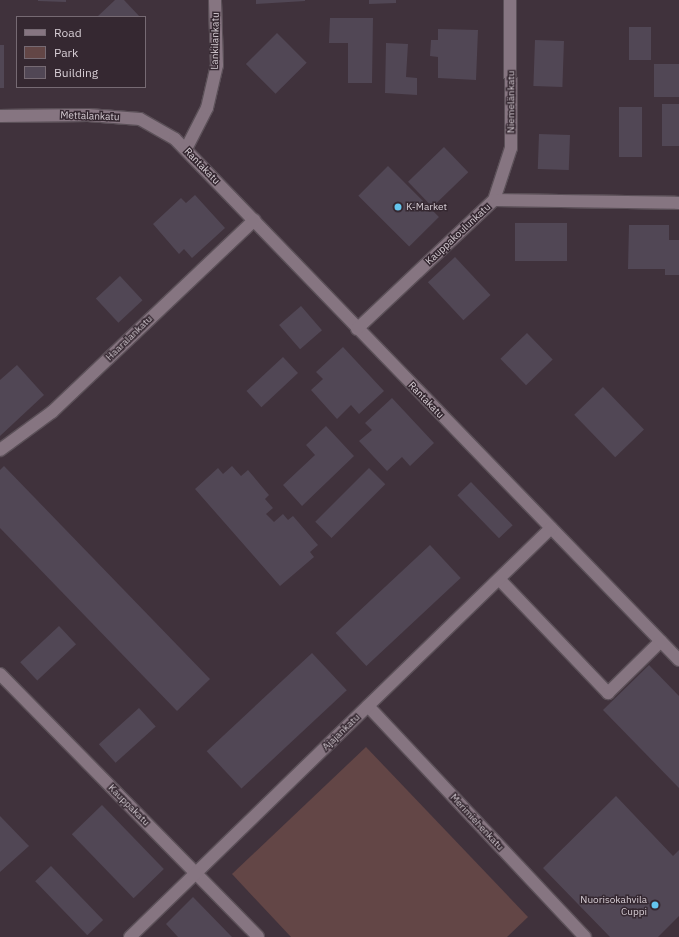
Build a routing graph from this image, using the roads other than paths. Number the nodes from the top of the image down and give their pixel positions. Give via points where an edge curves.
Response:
1 (216, 0) edge
2 (510, 0) edge
3 (0, 116) edge
4 (175, 139) joint
5 (186, 149) junction
6 (494, 200) junction
7 (679, 203) edge
8 (254, 220) junction
9 (357, 329) junction
10 (0, 450) edge
11 (551, 528) junction
12 (499, 579) junction
13 (661, 641) junction
14 (679, 660) edge
15 (0, 674) edge
16 (368, 706) junction
17 (196, 873) junction
18 (130, 937) edge
19 (258, 937) edge
20 (585, 937) edge

1 - 5 street, Lankilankatu via 216,65 207,108
2 - 6 street, Niemelänkatu via 511,148
3 - 4 street, Mettalankatu via 88,115 140,119
4 - 5 street, Rantakatu
5 - 8 street, Rantakatu
6 - 7 street, Kauppakoulunkatu
6 - 9 street, Kauppakoulunkatu
8 - 9 street, Rantakatu
8 - 10 street, Haaralankatu via 52,412
9 - 11 street, Rantakatu
11 - 12 street, Ajajankatu
11 - 13 street, Rantakatu
12 - 13 street via 608,692
12 - 16 street, Ajajankatu
13 - 14 street, Rantakatu
15 - 17 street, Kauppakatu
16 - 17 street, Ajajankatu
16 - 20 street, Merimiehenkatu
17 - 18 street, Ajajankatu
17 - 19 street, Kauppakatu

